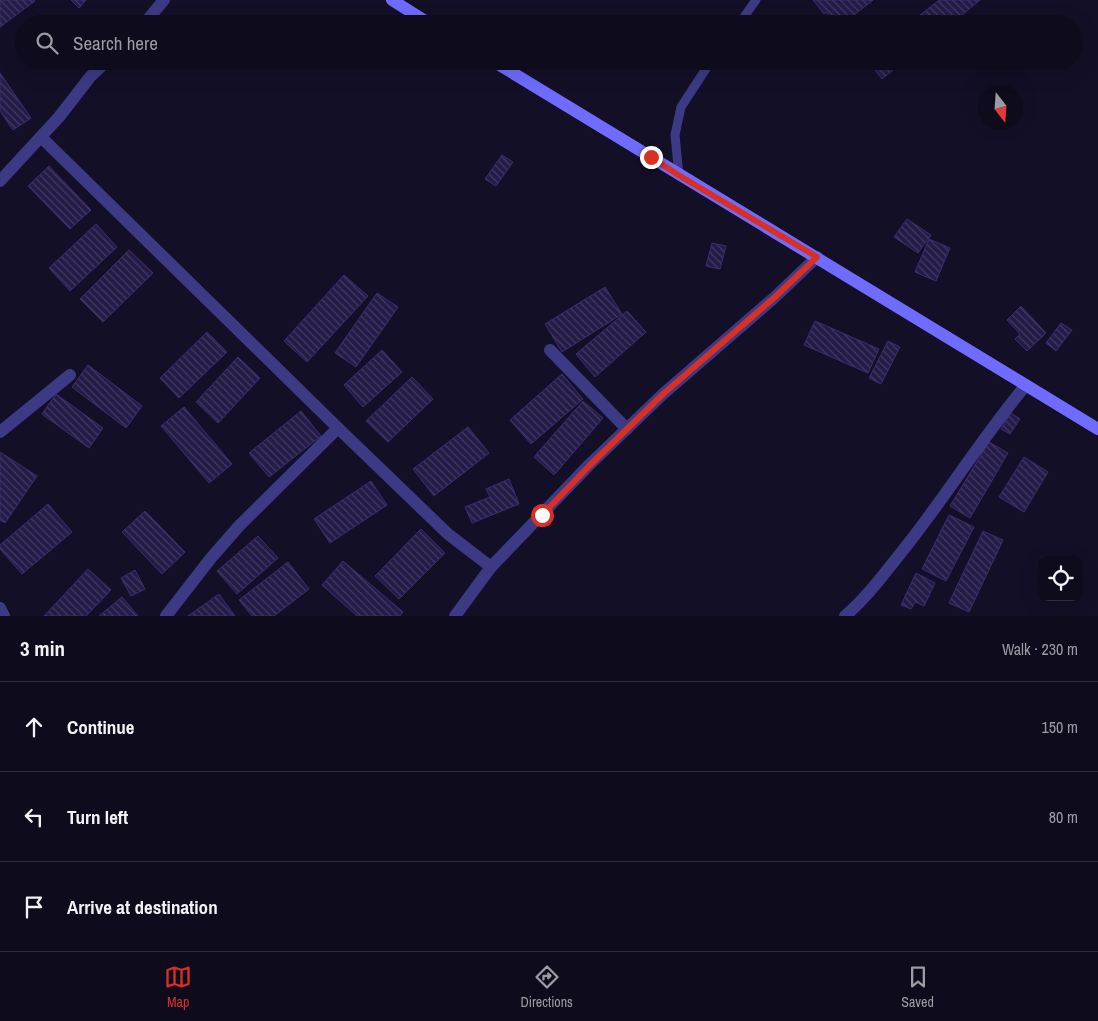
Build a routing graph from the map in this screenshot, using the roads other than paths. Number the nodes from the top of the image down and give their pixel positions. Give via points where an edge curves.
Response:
1 (164, 0) edge
2 (392, 0) edge
3 (756, 0) edge
4 (152, 15) edge
5 (416, 15) edge
6 (745, 15) edge
7 (97, 70) edge
8 (508, 70) edge
9 (705, 70) edge
10 (41, 137) junction
11 (680, 176) junction
12 (0, 181) edge
13 (817, 257) junction
14 (550, 350) dead end
15 (70, 375) dead end
16 (1026, 384) junction
17 (338, 428) junction
18 (627, 429) junction
19 (1098, 429) edge
20 (0, 432) edge
21 (491, 567) junction
22 (0, 608) edge
23 (4, 616) edge
24 (166, 616) edge
25 (455, 616) edge
26 (845, 616) edge

1 - 4 street
2 - 5 main road
3 - 6 lane
7 - 10 street
8 - 11 main road
9 - 11 lane via 681,107 675,136
10 - 12 street
10 - 17 street
11 - 13 main road
13 - 16 main road
13 - 18 street
14 - 18 street
15 - 20 street
16 - 19 main road
16 - 26 street via 920,529 871,590
17 - 21 street via 448,534
17 - 24 street via 239,526
18 - 21 street
21 - 25 street
22 - 23 street

